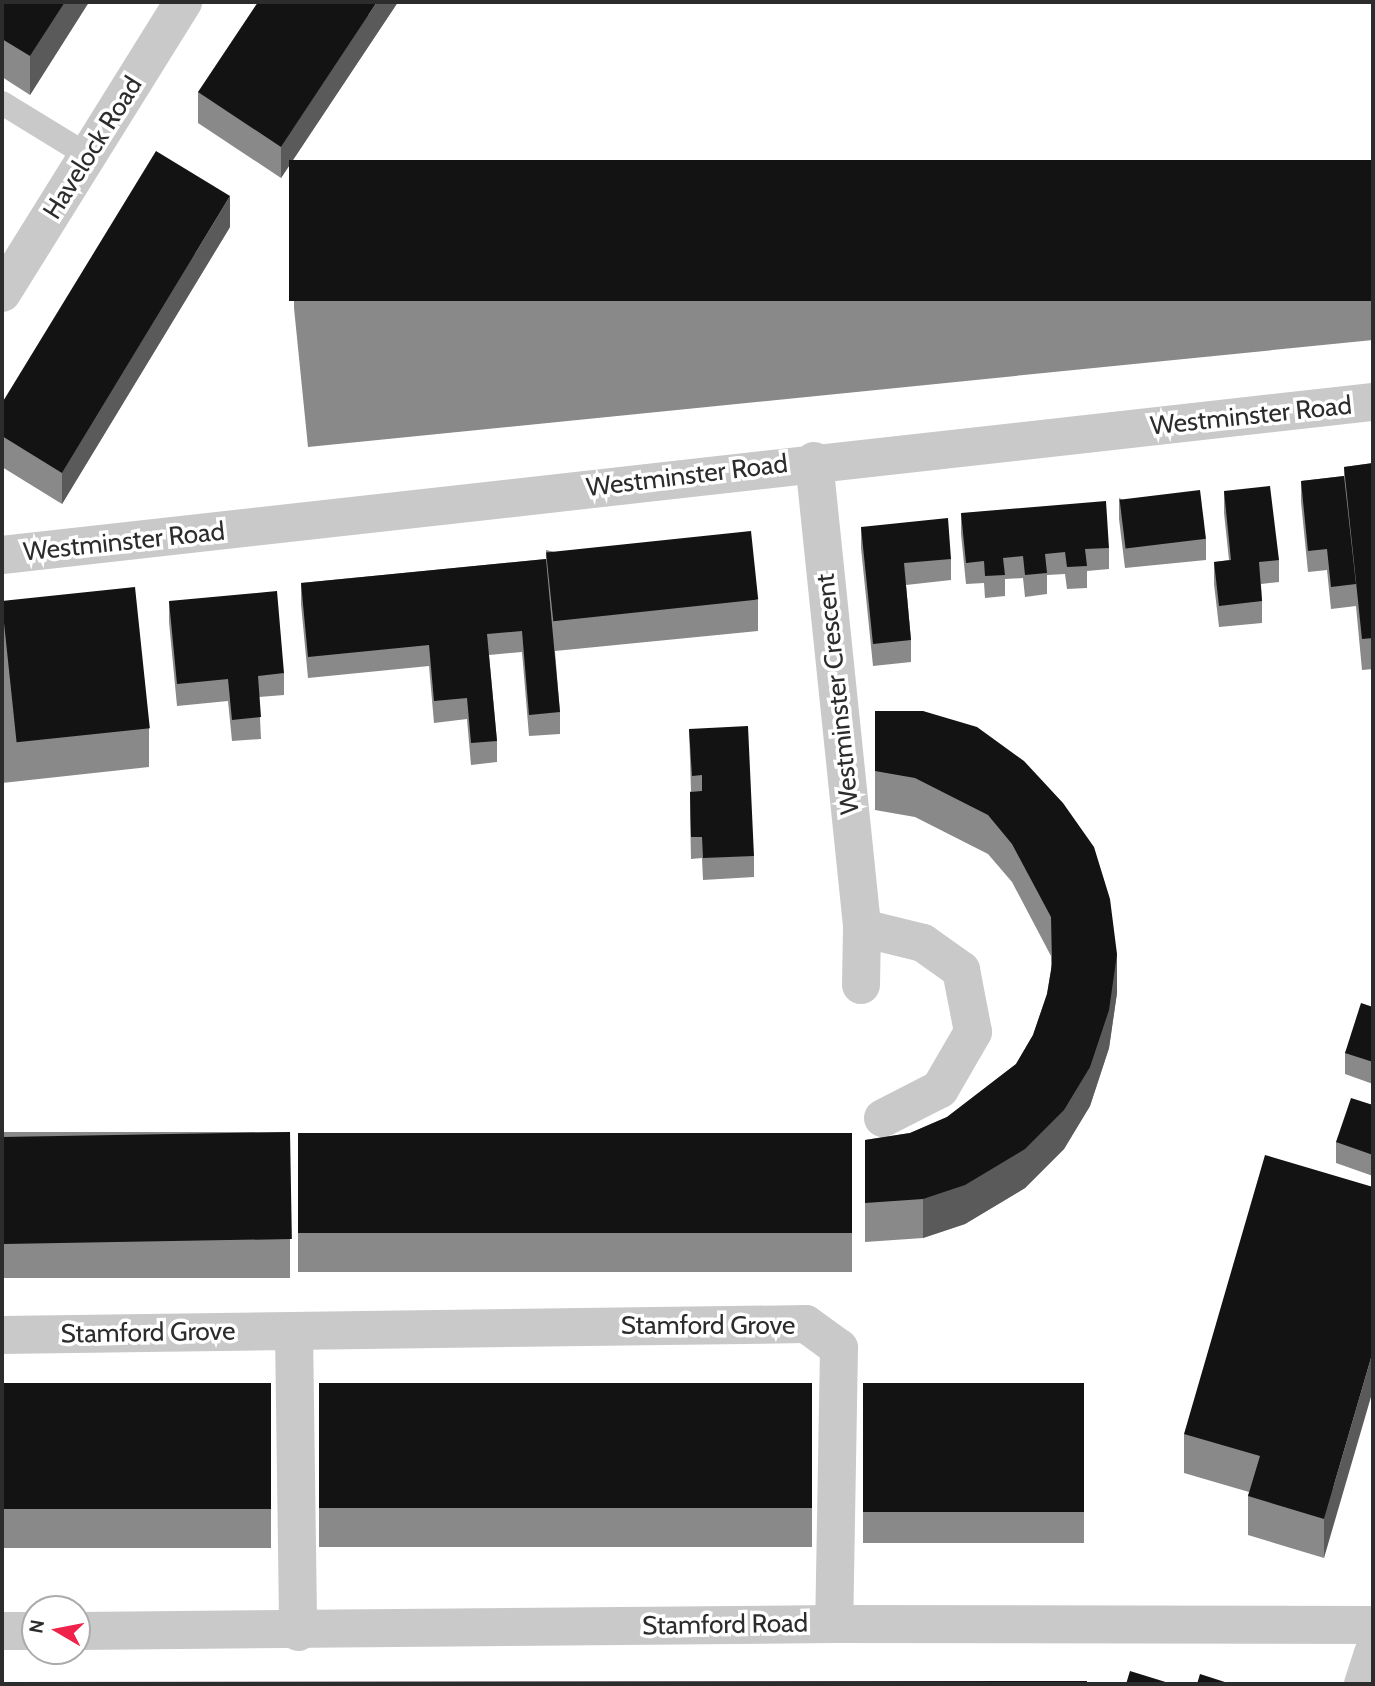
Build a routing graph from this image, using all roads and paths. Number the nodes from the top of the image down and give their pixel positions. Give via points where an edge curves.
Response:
1 (183, 2) edge
2 (2, 103) edge
3 (90, 157) junction
4 (2, 293) edge
5 (1373, 402) edge
6 (814, 461) junction
7 (2, 555) edge
8 (862, 928) junction
9 (861, 985) dead end
10 (883, 1118) dead end
11 (294, 1332) junction
12 (2, 1335) edge
13 (834, 1624) junction
14 (1373, 1625) edge
15 (2, 1631) edge
16 (21, 1631) edge
17 (91, 1631) edge
18 (298, 1632) junction
19 (1373, 1653) edge
20 (1363, 1684) edge

1 - 3 street, Havelock Road
2 - 3 lane
3 - 4 street, Havelock Road
5 - 6 street, Westminster Road
6 - 7 street, Westminster Road
6 - 8 street, Westminster Crescent
8 - 9 street, Westminster Crescent
8 - 10 street via 923,943 961,971 973,1032 940,1089
11 - 12 street, Stamford Grove
11 - 13 street, Stamford Grove via 806,1324 839,1348
11 - 18 street
13 - 14 street, Stamford Road
13 - 18 street, Stamford Road
15 - 16 street
17 - 18 street, Stamford Road
19 - 20 street

